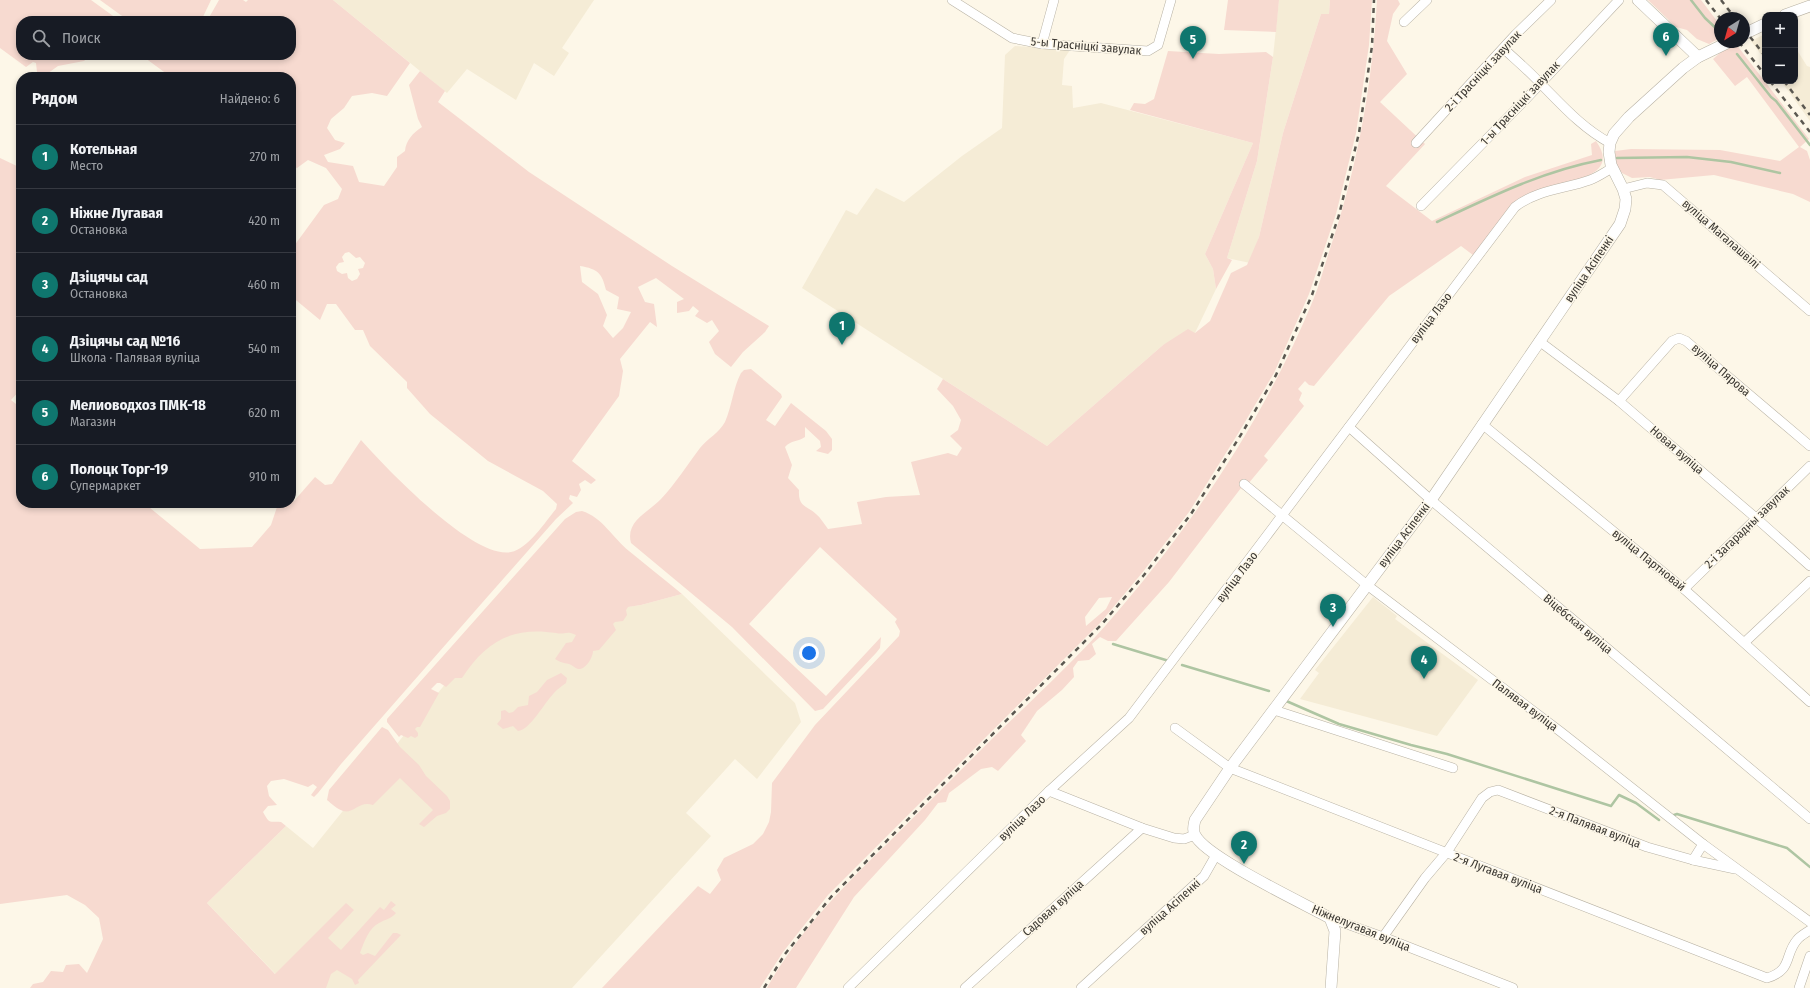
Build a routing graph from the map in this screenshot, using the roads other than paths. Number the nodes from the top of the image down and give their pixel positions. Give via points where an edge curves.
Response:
1 (952, 0) edge
2 (1054, 0) edge
3 (1171, 0) edge
4 (1427, 0) edge
5 (1551, 0) edge
6 (1619, 0) edge
7 (1638, 0) edge
8 (1810, 6) edge
9 (1793, 12) edge
10 (1404, 22) dead end
11 (1762, 25) edge
12 (1750, 31) edge
13 (1042, 44) junction
14 (1717, 48) edge
15 (1504, 50) junction
16 (1698, 57) junction
17 (1541, 83) junction
18 (1416, 143) dead end
19 (1610, 144) junction
20 (1612, 168) junction
21 (1623, 189) junction
22 (1421, 206) dead end
23 (1810, 311) edge
24 (1539, 341) junction
25 (1619, 401) junction
26 (1482, 424) junction
27 (1349, 426) junction
28 (1810, 446) edge
29 (1810, 466) edge
30 (1244, 484) dead end
31 (1431, 500) junction
32 (1284, 515) junction
33 (1756, 518) junction
34 (1810, 566) edge
35 (1810, 581) edge
36 (1367, 585) junction
37 (1684, 589) junction
38 (1745, 642) junction
39 (1810, 702) edge
40 (1274, 710) junction
41 (1175, 728) dead end
42 (1230, 768) junction
43 (1453, 768) dead end
44 (1049, 791) junction
45 (1810, 819) edge
46 (1142, 828) junction
47 (1195, 835) junction
48 (1703, 844) junction
49 (1447, 852) junction
50 (1216, 855) junction
51 (1693, 860) junction
52 (1739, 870) junction
53 (1330, 918) junction
54 (1810, 922) edge
55 (1810, 930) edge
56 (1383, 937) junction
57 (1810, 956) edge
58 (848, 988) edge
59 (965, 988) edge
60 (1081, 988) edge
61 (1331, 988) edge
62 (1513, 988) edge
63 (1799, 988) edge

1 - 13 street, 5-ы Трасніцкі завулак via 1012,38
2 - 13 street
3 - 13 street, 5-ы Трасніцкі завулак via 1158,45 1148,51
4 - 10 street
5 - 15 street, 2-і Трасніцкі завулак via 1516,34
6 - 17 street, 1-ы Трасніцкі завулак
7 - 16 street
8 - 9 street
11 - 12 street
14 - 16 street
15 - 17 street
15 - 18 street, 2-і Трасніцкі завулак
16 - 19 street via 1629,117 1614,134
17 - 19 street via 1569,114
17 - 22 street, 1-ы Трасніцкі завулак
19 - 20 street, вуліца Асіпенкі
20 - 21 street, вуліца Асіпенкі
20 - 27 street, вуліца Лазо via 1590,180 1548,192 1515,207
21 - 23 street, вуліца Магалашвілі via 1647,183 1663,185
21 - 24 street, вуліца Асіпенкі via 1626,209 1620,224
24 - 25 street, Новая вуліца
24 - 26 street, вуліца Асіпенкі
25 - 28 street, вуліца Пярова via 1672,341 1679,338 1686,341
25 - 33 street, Новая вуліца
26 - 31 street, вуліца Асіпенкі
26 - 37 street, вуліца Партновай
27 - 31 street, Віцебская вуліца
27 - 32 street, вуліца Лазо
29 - 33 street, 2-і Загарадны завулак
30 - 32 street, Палявая вуліца
31 - 36 street, вуліца Асіпенкі
31 - 45 street, Віцебская вуліца
32 - 36 street, Палявая вуліца
32 - 44 street, вуліца Лазо via 1129,718
33 - 34 street, Новая вуліца
33 - 37 street, 2-і Загарадны завулак
35 - 38 street
36 - 40 street, вуліца Асіпенкі
36 - 48 street, Палявая вуліца
37 - 38 street, вуліца Партновай
38 - 39 street, вуліца Партновай
40 - 42 street, вуліца Асіпенкі
40 - 43 street
41 - 42 street, 2-я Лугавая вуліца
42 - 47 street, вуліца Асіпенкі via 1195,820
42 - 49 street, 2-я Лугавая вуліца
44 - 46 street
44 - 58 street, вуліца Лазо
46 - 47 street via 1174,838 1184,839
46 - 59 street, Садовая вуліца
47 - 50 street via 1203,846
48 - 51 street
48 - 52 street, Палявая вуліца
49 - 51 street, 2-я Палявая вуліца via 1482,798 1498,790 1647,847
49 - 55 street, 2-я Лугавая вуліца via 1766,978 1777,975 1797,940
49 - 56 street
50 - 53 street, Ніжнелугавая вуліца
50 - 60 street, вуліца Асіпенкі via 1204,876
51 - 52 street, 2-я Палявая вуліца
52 - 54 street, Палявая вуліца
53 - 56 street, Ніжнелугавая вуліца
53 - 61 street via 1335,931
56 - 62 street, Ніжнелугавая вуліца
57 - 63 street

